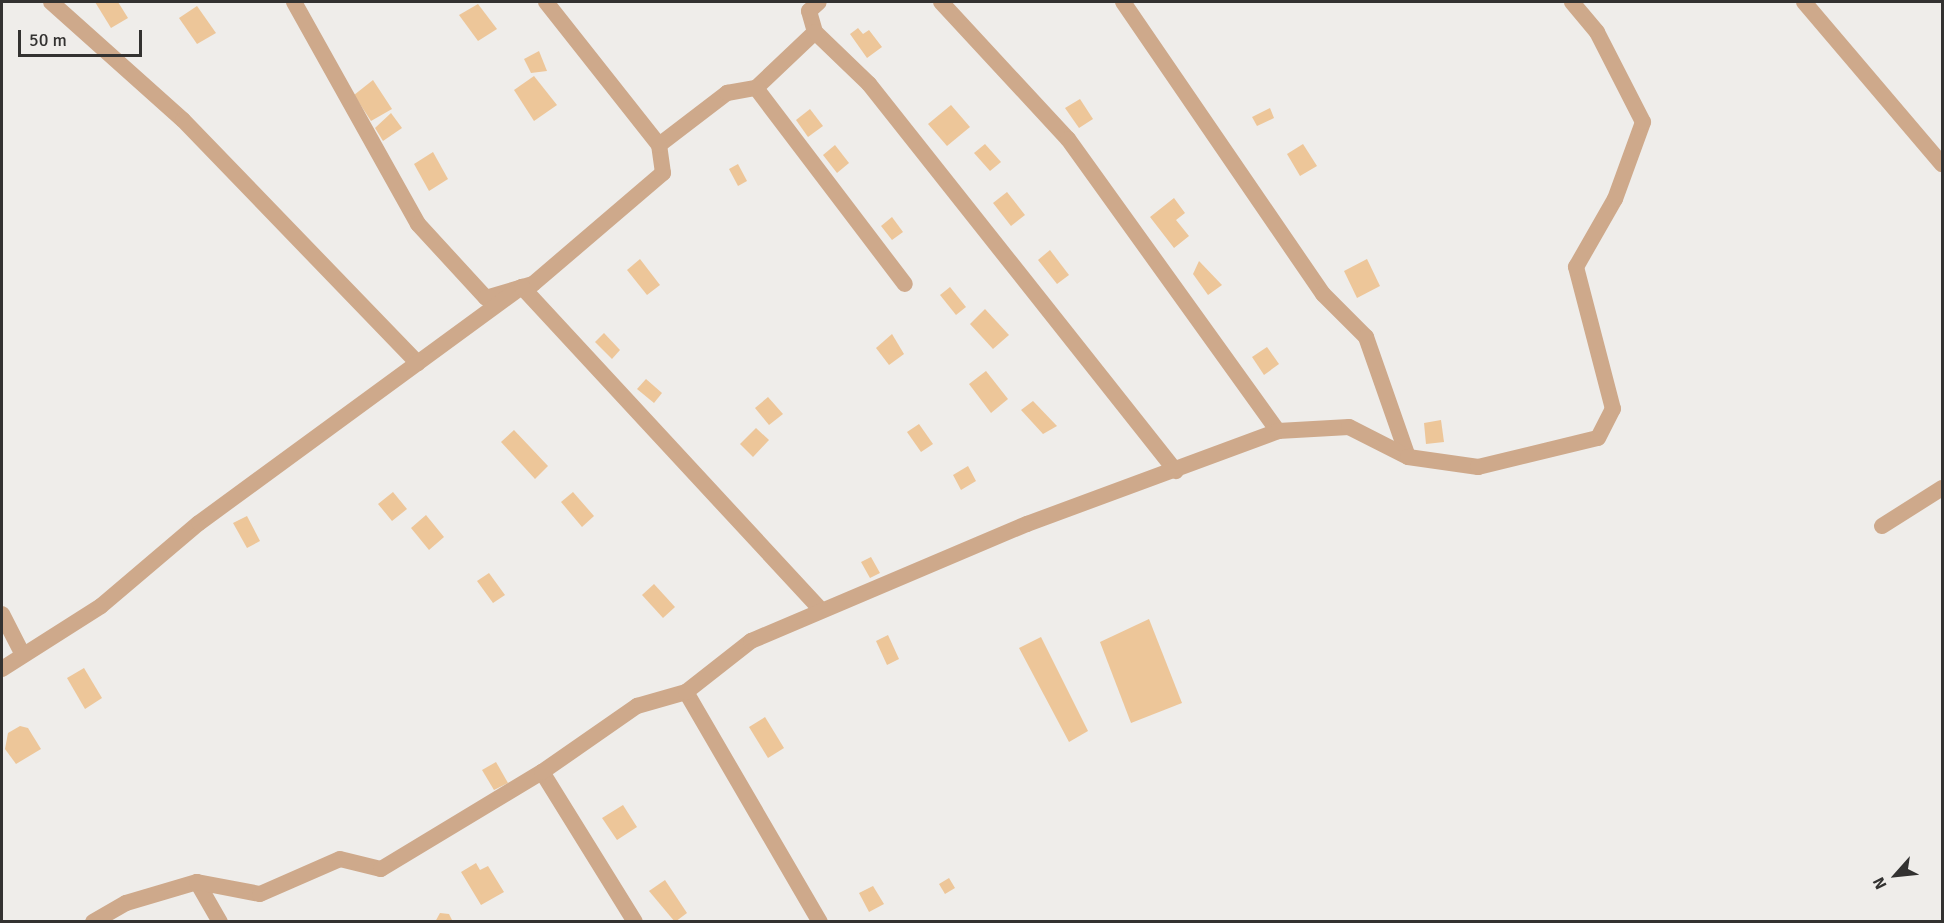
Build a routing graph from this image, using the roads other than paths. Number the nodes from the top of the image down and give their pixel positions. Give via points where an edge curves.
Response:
1 (51, 2) edge
2 (294, 2) edge
3 (546, 2) edge
4 (819, 2) edge
5 (941, 2) edge
6 (1123, 2) edge
7 (1572, 2) edge
8 (1804, 2) edge
9 (815, 32) junction
10 (756, 88) junction
11 (659, 145) junction
12 (1942, 164) edge
13 (905, 285) dead end
14 (522, 287) junction
15 (418, 363) junction
16 (1278, 431) junction
17 (1408, 457) junction
18 (1176, 471) junction
19 (1942, 488) edge
20 (1882, 526) dead end
21 (820, 609) junction
22 (2, 614) edge
23 (23, 655) junction
24 (2, 669) edge
25 (686, 692) junction
26 (542, 772) junction
27 (197, 882) junction
28 (93, 921) edge
29 (220, 921) edge
30 (635, 921) edge
31 (820, 921) edge

1 - 15 street via 183,120
2 - 14 street via 418,224 486,298
3 - 11 street
4 - 9 street via 809,11
5 - 16 street via 1068,139
6 - 17 street via 1323,294 1366,337
7 - 17 street via 1597,32 1643,122 1615,199 1576,267 1613,409 1598,438 1478,467
8 - 12 street
9 - 10 street
9 - 18 street via 869,84
10 - 11 street via 727,93
10 - 13 street
11 - 14 street via 663,173 533,284
14 - 15 street
14 - 21 street
15 - 23 street via 200,523 101,606
16 - 17 street via 1349,427
16 - 18 street
18 - 21 street
19 - 20 street
21 - 25 street via 751,641
22 - 23 street
23 - 24 street
25 - 26 street via 637,706
25 - 31 street
26 - 27 street via 381,869 340,859 260,894
26 - 30 street
27 - 28 street via 126,903
27 - 29 street

